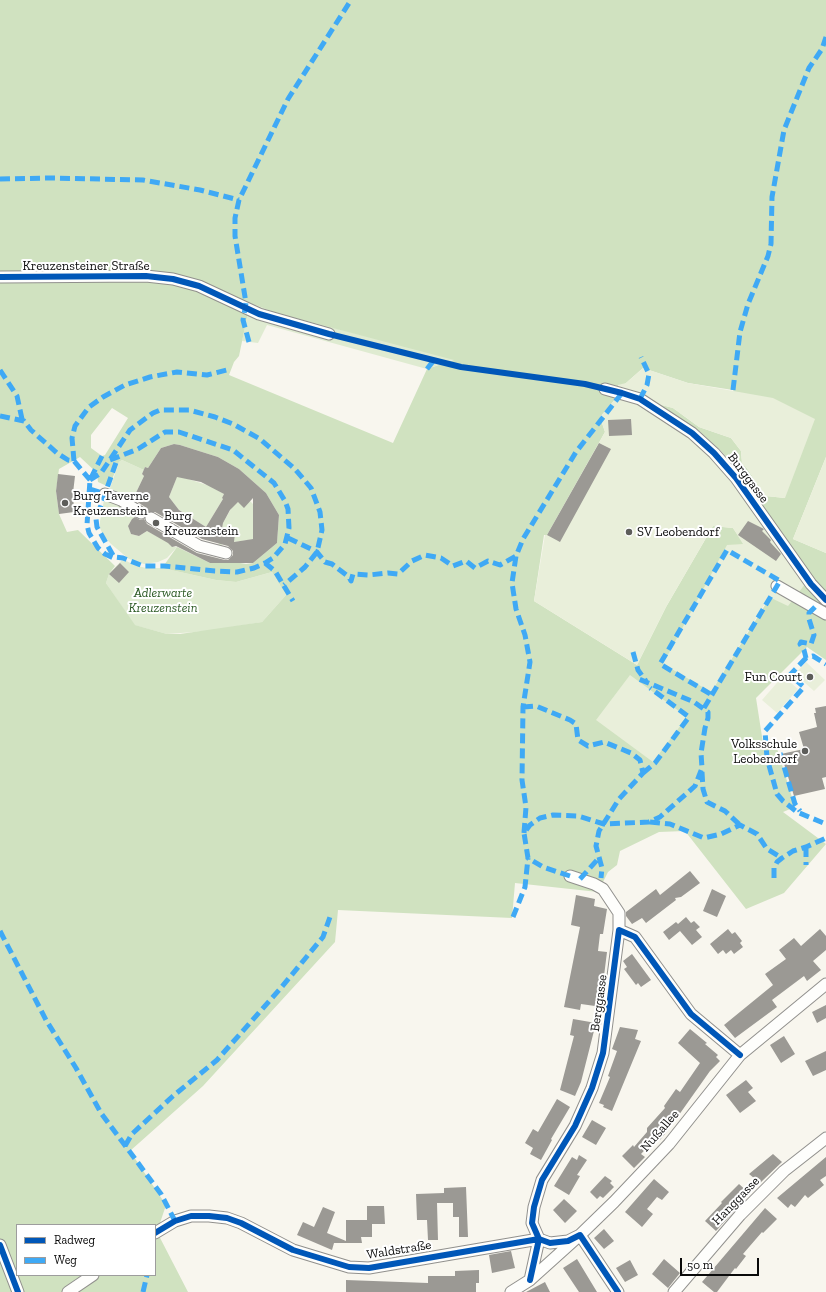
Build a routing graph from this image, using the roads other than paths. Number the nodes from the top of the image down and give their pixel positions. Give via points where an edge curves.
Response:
1 (0, 277) edge
2 (329, 334) dead end
3 (605, 389) dead end
4 (106, 494) dead end
5 (226, 553) dead end
6 (778, 586) dead end
7 (826, 600) edge
8 (826, 614) edge
9 (570, 876) dead end
10 (619, 930) junction
11 (826, 984) edge
12 (740, 1056) junction
13 (826, 1138) edge
14 (156, 1232) edge
15 (580, 1235) junction
16 (539, 1239) junction
17 (0, 1245) edge
18 (92, 1276) edge
19 (530, 1280) junction
20 (18, 1292) edge
21 (68, 1292) edge
22 (511, 1292) edge
23 (618, 1292) edge
24 (674, 1292) edge

1 - 2 street, Kreuzensteiner Straße via 146,276 173,279 199,286 259,314
3 - 7 street, Burggasse via 640,399 692,433 714,453 736,478 811,584
4 - 5 street via 121,500 199,546
6 - 8 street
9 - 10 street, Berggasse via 603,889 619,913
10 - 12 street via 635,937 691,1014
10 - 16 street, Berggasse via 603,1053 592,1088 575,1126 542,1180 532,1223
11 - 12 street, Nußallee
12 - 15 street, Nußallee via 669,1144
13 - 24 street, Hanggasse via 784,1171 740,1215
14 - 16 street, Waldstraße via 174,1221 191,1216 227,1218 293,1250 349,1267 369,1268
15 - 16 street via 568,1241 550,1243
15 - 19 street, Nußallee
15 - 23 street
16 - 19 street
17 - 20 street
18 - 21 street
19 - 22 street, Nußallee

